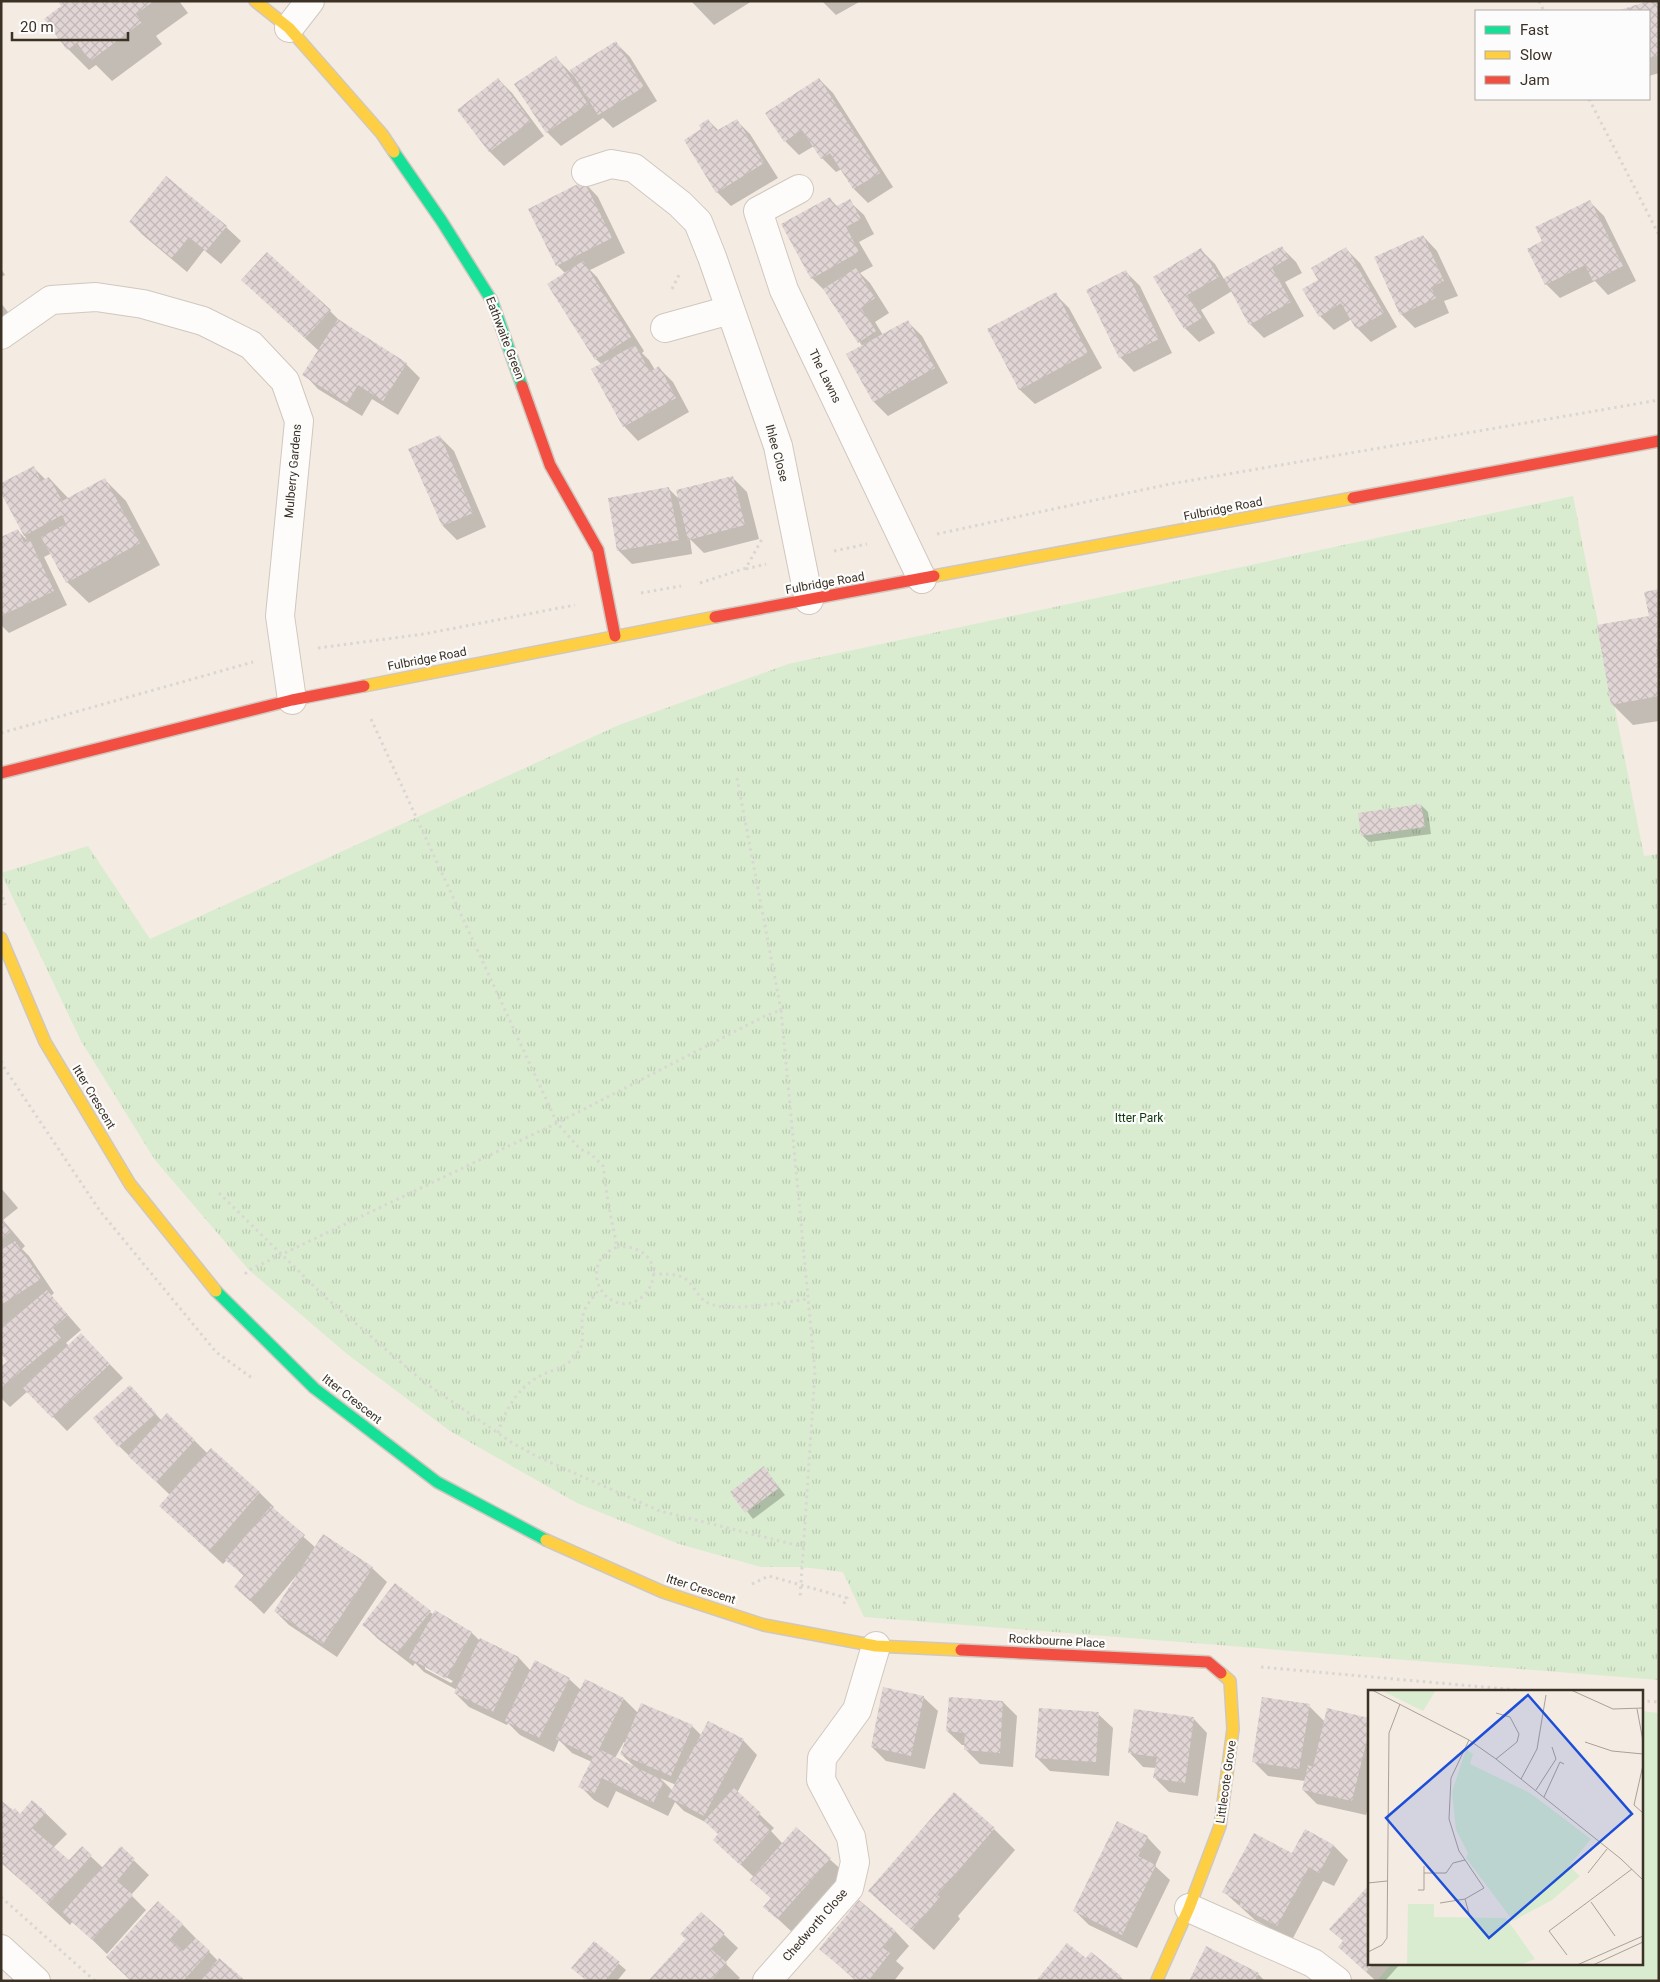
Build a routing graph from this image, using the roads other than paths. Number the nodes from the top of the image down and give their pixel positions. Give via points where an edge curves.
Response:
1 (255, 1) edge
2 (310, 1) edge
3 (289, 28) junction
4 (586, 172) dead end
5 (800, 189) dead end
6 (730, 310) junction
7 (665, 328) road end
8 (1, 335) edge
9 (1659, 441) edge
10 (922, 579) junction
11 (809, 600) junction
12 (615, 636) junction
13 (292, 700) junction
14 (1, 773) edge
15 (1, 938) edge
16 (876, 1646) junction
17 (1230, 1681) joint
18 (1189, 1908) junction
19 (1, 1949) edge
20 (1157, 1980) edge
21 (36, 1981) edge
22 (767, 1981) edge
23 (1337, 1981) edge

1 - 3 street, Eathwaite Green
2 - 3 street
3 - 12 street, Eathwaite Green via 382,134 492,301 550,465 598,550
4 - 6 street, Ihlee Close via 611,164 634,168 680,204 698,222
5 - 10 street, The Lawns via 758,210 784,290
6 - 7 street
6 - 11 street, Ihlee Close via 778,446
8 - 13 street, Mulberry Gardens via 51,300 96,297 143,304 203,321 251,346 285,381 299,421 280,616
9 - 10 street, Fulbridge Road
10 - 11 street, Fulbridge Road
11 - 12 street, Fulbridge Road
12 - 13 street, Fulbridge Road
13 - 14 street, Fulbridge Road
15 - 16 street, Itter Crescent via 45,1042 130,1184 223,1299 314,1388 437,1482 542,1538 663,1592 764,1625
16 - 17 street, Rockbourne Place via 1208,1662
16 - 22 street, Chedworth Close via 857,1710 822,1758 820,1780 851,1837 855,1862 849,1888
17 - 18 street, Littlecote Grove via 1233,1729 1220,1826
18 - 20 street, Littlecote Grove
18 - 23 street via 1313,1963
19 - 21 street

